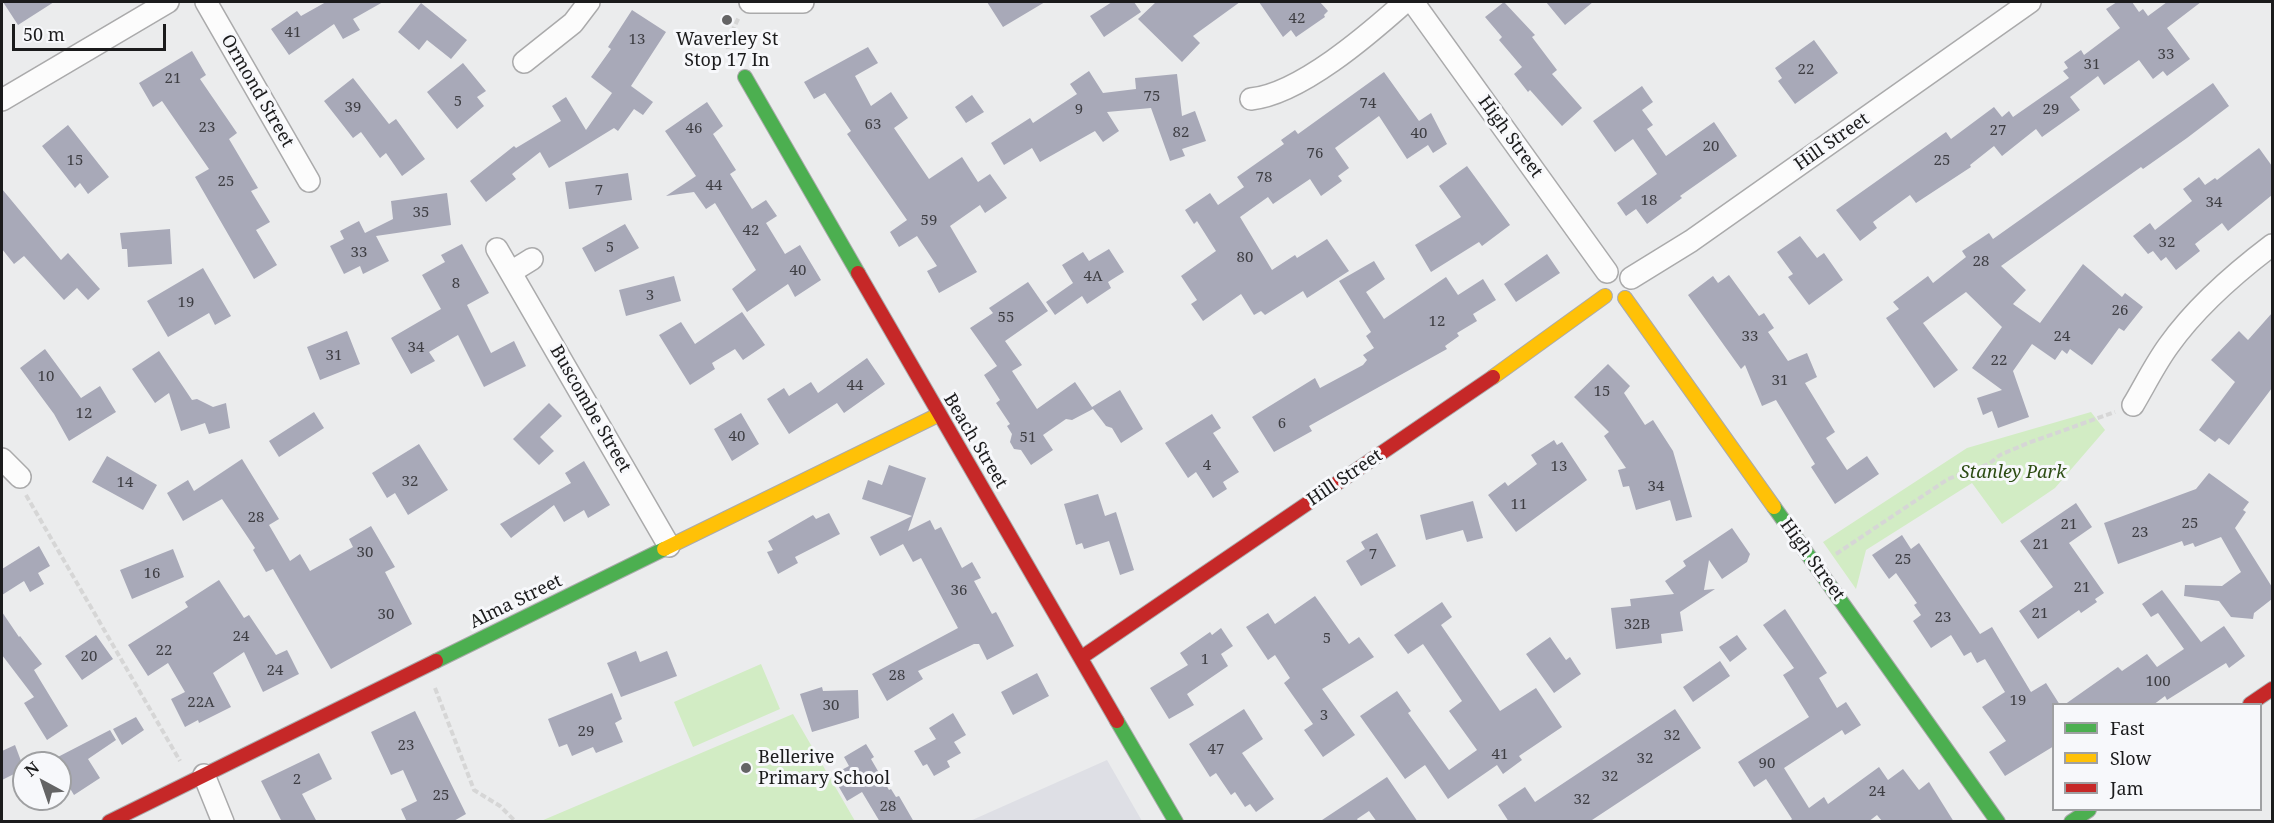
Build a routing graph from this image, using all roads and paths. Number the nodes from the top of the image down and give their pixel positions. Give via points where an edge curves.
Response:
1 (168, 2) edge
2 (206, 2) edge
3 (589, 2) edge
4 (803, 2) edge
5 (1405, 2) edge
6 (1413, 2) edge
7 (2030, 2) edge
8 (746, 7) edge
9 (729, 58) dead end
10 (524, 62) dead end
11 (745, 77) dead end
12 (1251, 99) dead end
13 (2, 100) edge
14 (309, 181) dead end
15 (2272, 246) edge
16 (497, 249) dead end
17 (532, 259) dead end
18 (511, 272) junction
19 (1621, 291) junction
20 (2133, 405) joint
21 (938, 415) junction
22 (2, 459) edge
23 (20, 477) joint
24 (669, 546) junction
25 (1817, 567) junction
26 (1082, 657) junction
27 (426, 665) junction
28 (2272, 689) edge
29 (2253, 703) edge
30 (197, 778) junction
31 (2088, 811) edge
32 (109, 822) edge
33 (223, 822) edge
34 (516, 822) edge
35 (1176, 822) edge
36 (1998, 822) edge
37 (2071, 822) edge

1 - 13 street
2 - 14 street, Ormond Street
3 - 10 street via 573,23
4 - 8 street
5 - 12 street via 1299,83 1271,97
6 - 19 street, High Street via 1607,272 1600,286
7 - 19 street, Hill Street
8 - 9 path via 727,42
11 - 21 street, Beach Street
15 - 20 street via 2192,316 2168,346
16 - 18 street, Buscombe Street
17 - 18 street
18 - 24 street, Buscombe Street
19 - 25 street, High Street
19 - 26 street, Hill Street
20 - 25 path via 2020,446 1989,464 1948,479
21 - 24 street, Alma Street
21 - 26 street, Beach Street
22 - 23 street
23 - 30 path via 29,502 179,757
24 - 27 street, Alma Street
25 - 36 street, High Street
26 - 35 street, Beach Street
27 - 30 street, Alma Street
27 - 34 path via 474,790
28 - 29 street
30 - 32 street, Alma Street
30 - 33 street
31 - 37 street

